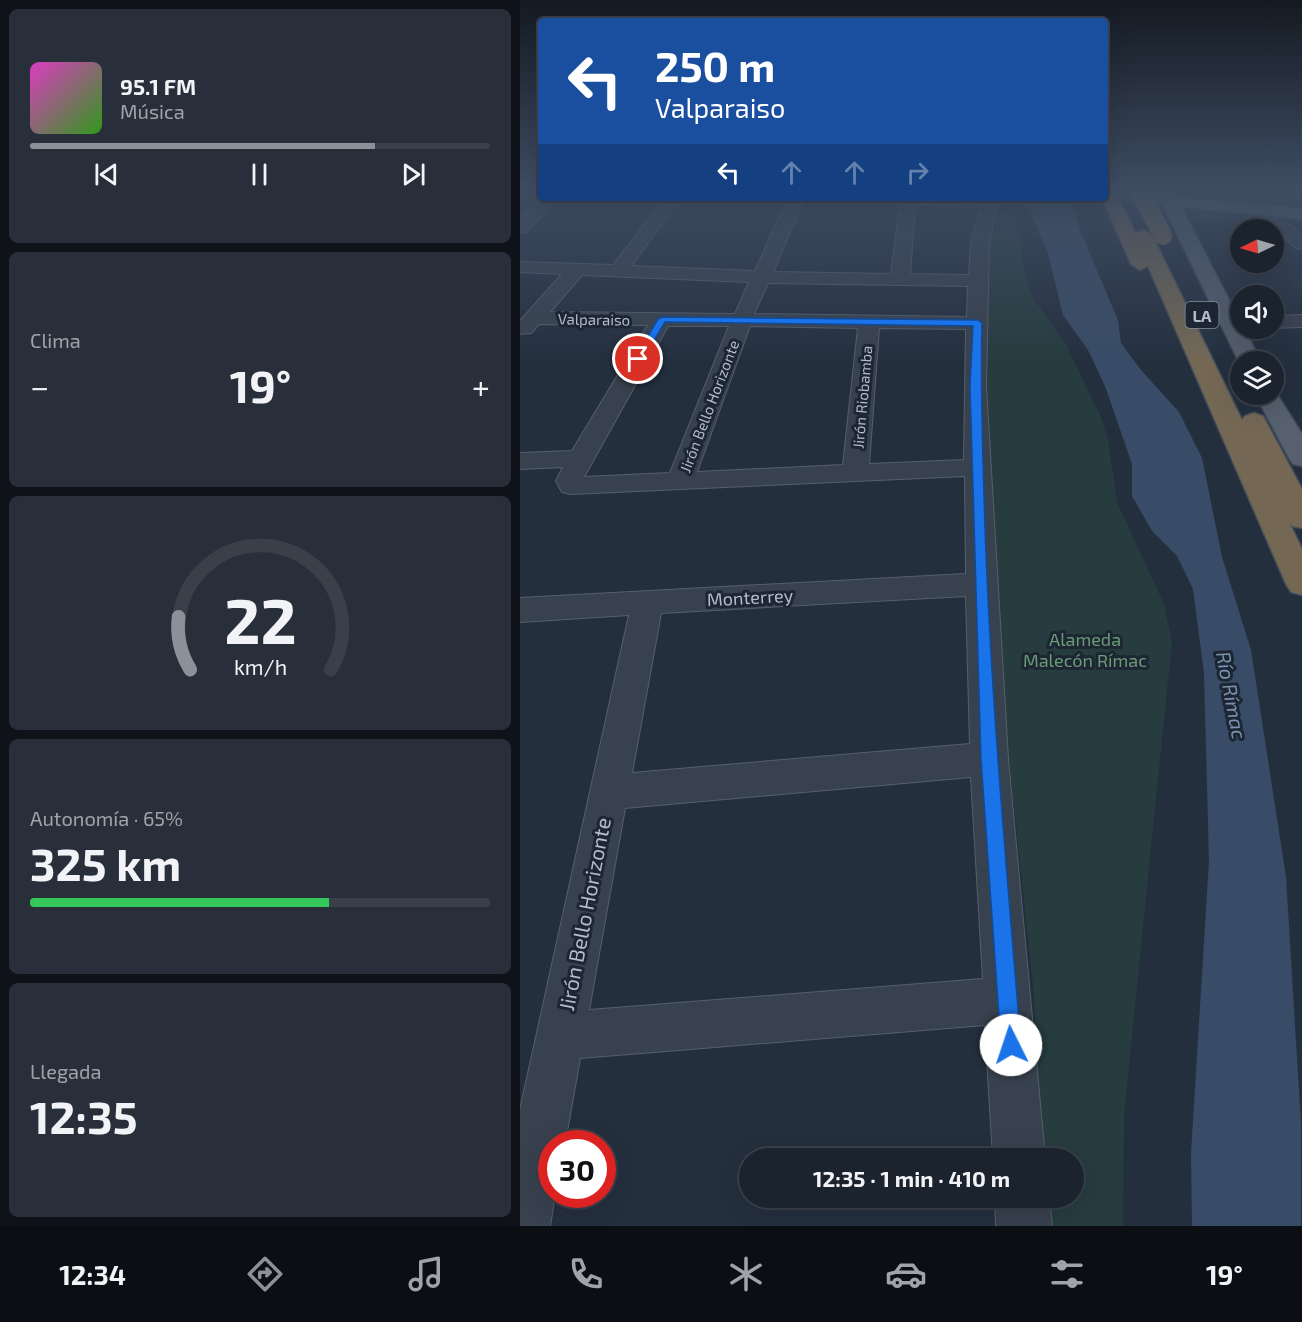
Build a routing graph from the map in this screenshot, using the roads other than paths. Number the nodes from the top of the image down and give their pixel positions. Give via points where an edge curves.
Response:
1 (636, 247) edge
2 (775, 247) edge
3 (903, 247) edge
4 (980, 247) edge
5 (1136, 247) edge
6 (1168, 247) edge
7 (1169, 247) edge
8 (1174, 247) edge
9 (520, 267) edge
10 (577, 269) junction
11 (619, 270) junction
12 (763, 277) junction
13 (900, 280) junction
14 (978, 281) junction
15 (1230, 317) edge
16 (534, 318) junction
17 (662, 319) junction
18 (742, 320) junction
19 (869, 321) junction
20 (1302, 321) edge
21 (1284, 322) edge
22 (978, 323) junction
23 (520, 335) edge
24 (1220, 353) dead end
25 (1246, 405) edge
26 (1273, 405) edge
27 (1237, 437) junction
28 (580, 458) junction
29 (1302, 459) edge
30 (520, 460) edge
31 (978, 467) junction
32 (855, 472) junction
33 (680, 482) junction
34 (1302, 519) edge
35 (981, 584) junction
36 (1302, 584) edge
37 (648, 603) junction
38 (520, 610) edge
39 (989, 759) junction
40 (609, 792) junction
41 (1008, 1000) junction
42 (560, 1036) junction
43 (1018, 1148) edge
44 (1023, 1208) edge
45 (522, 1226) edge
46 (1024, 1226) edge

1 - 11 street
2 - 12 street, Jirón Bello Horizonte
3 - 13 street
4 - 14 street
5 - 27 highway via 1189,374
6 - 27 highway, LA
7 - 24 highway, LA
8 - 15 main road
9 - 10 street
10 - 11 street
10 - 16 street
11 - 12 street
12 - 13 street
12 - 18 street, Jirón Bello Horizonte
13 - 14 street
14 - 22 street
16 - 17 street, Valparaiso
16 - 23 street
17 - 18 street, Valparaiso
17 - 28 street
18 - 19 street, Valparaiso
18 - 33 street, Jirón Bello Horizonte
19 - 22 street, Valparaiso
19 - 32 street, Jirón Riobamba
20 - 21 street
22 - 31 street
25 - 34 highway
26 - 29 main road
27 - 36 highway, LA
28 - 30 street
28 - 33 street via 569,482 571,486
31 - 32 street
31 - 35 street
32 - 33 street
35 - 37 street, Monterrey
35 - 39 street
37 - 38 street, Monterrey
37 - 40 street, Jirón Bello Horizonte
39 - 40 street
39 - 41 street
40 - 42 street, Jirón Bello Horizonte
41 - 42 street
41 - 43 street
42 - 45 street, Jirón Bello Horizonte
44 - 46 street

